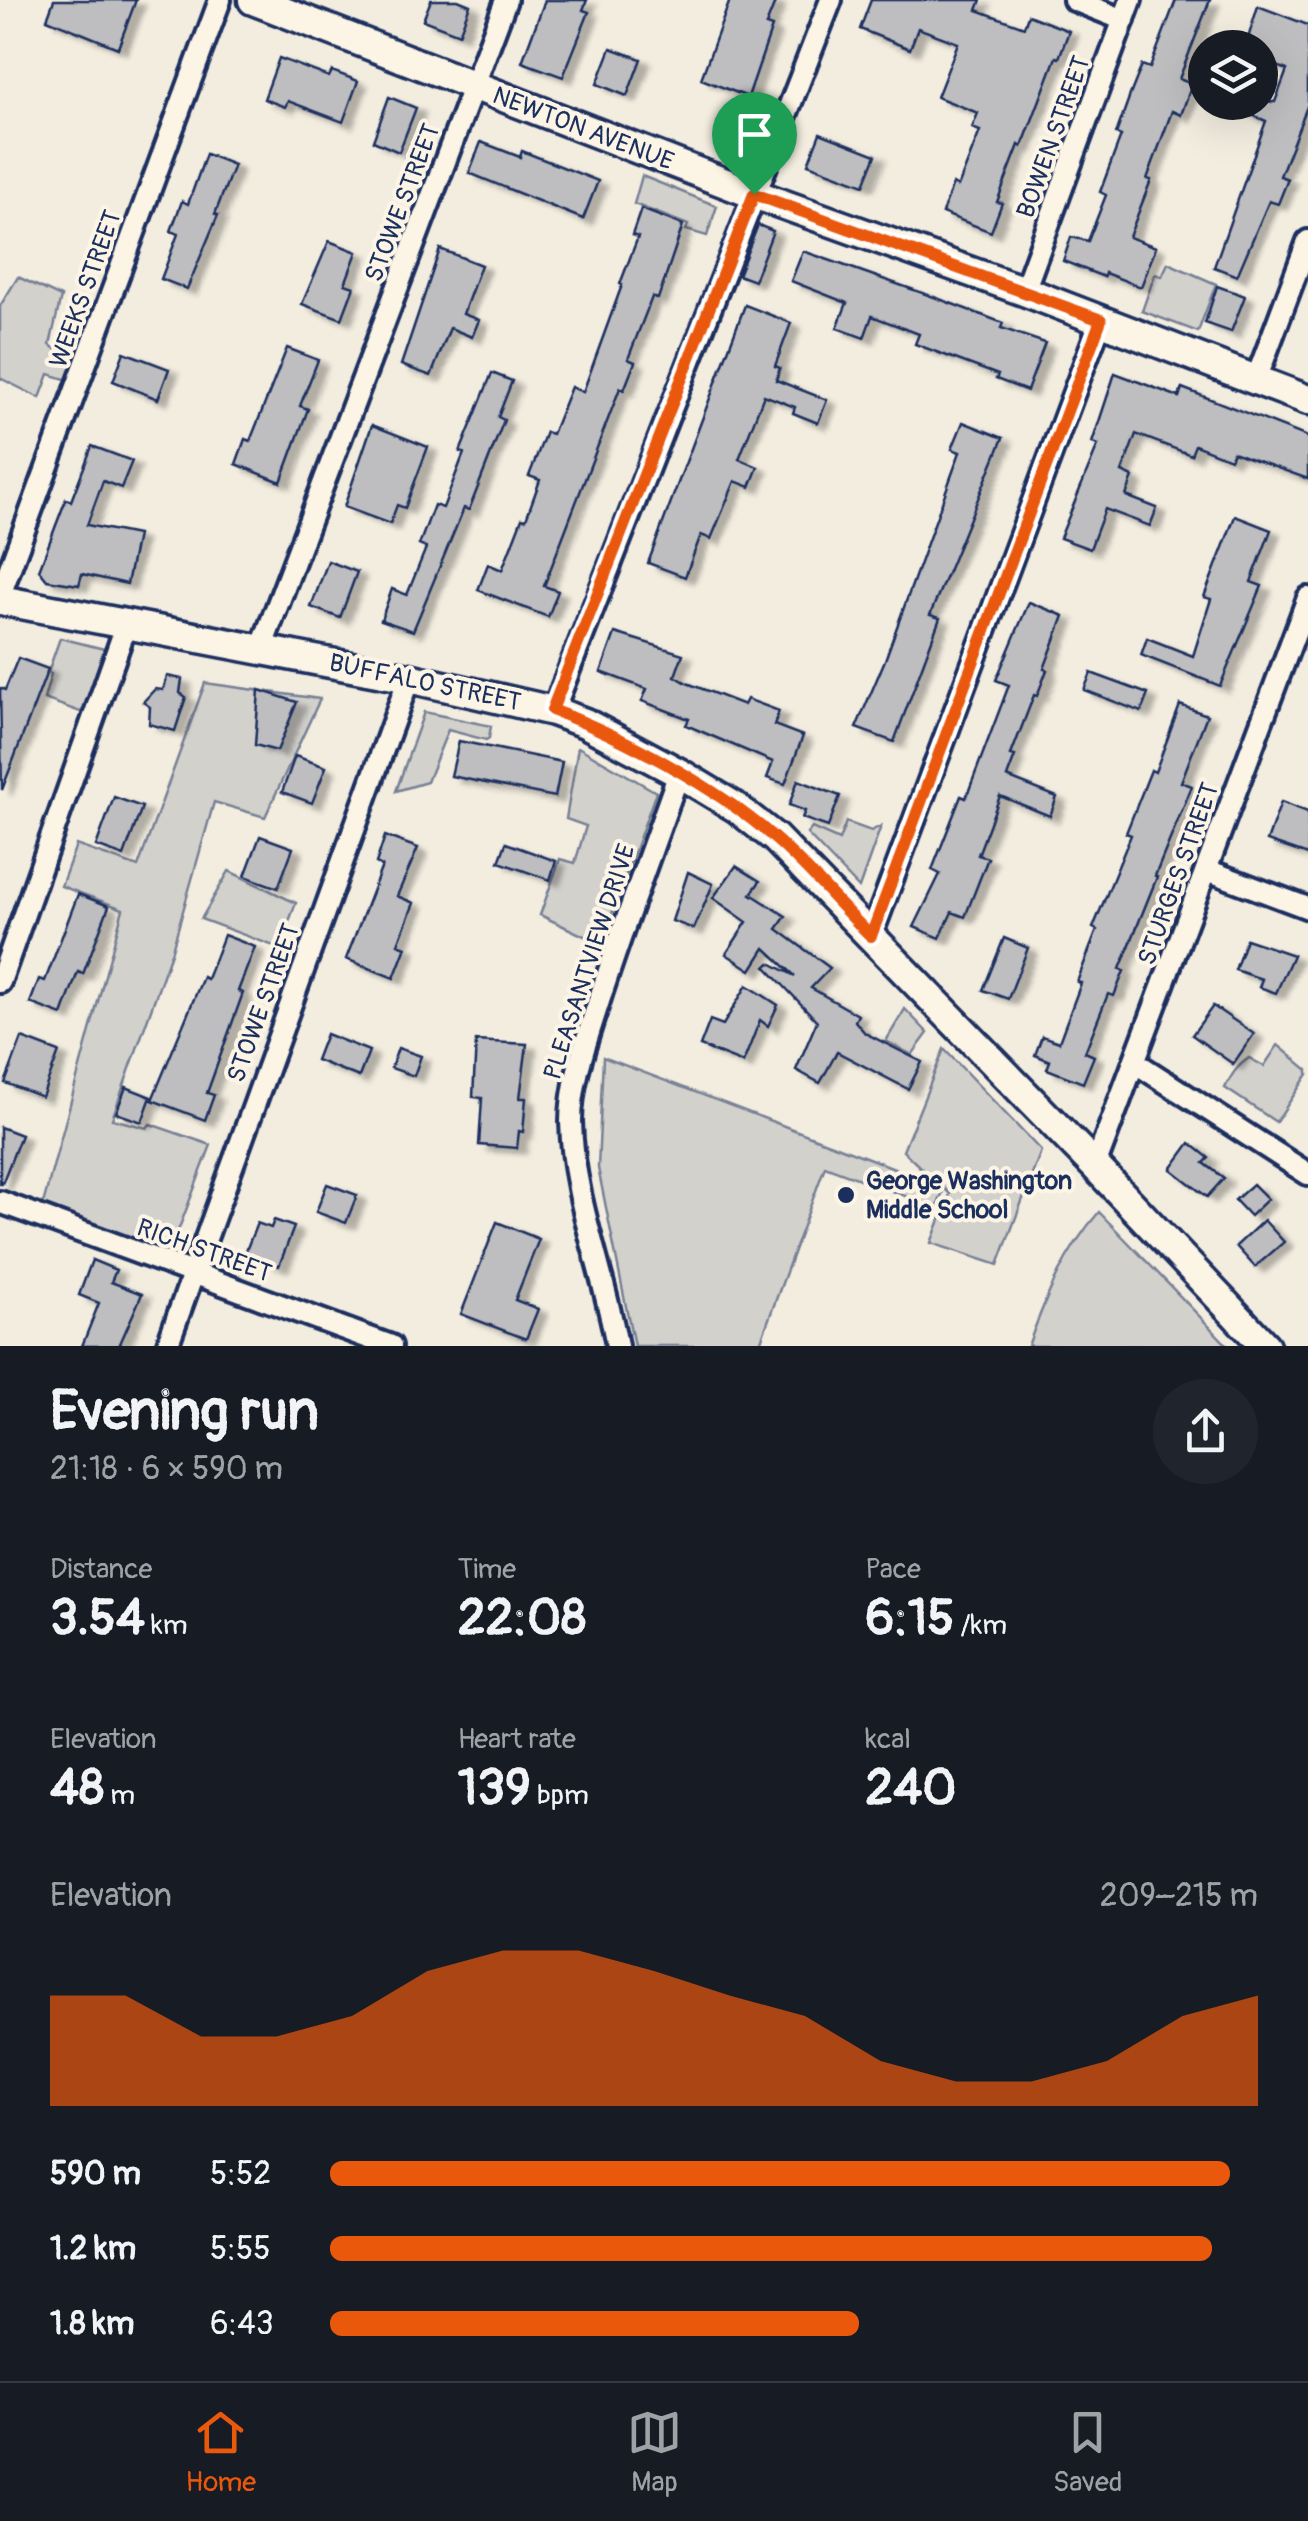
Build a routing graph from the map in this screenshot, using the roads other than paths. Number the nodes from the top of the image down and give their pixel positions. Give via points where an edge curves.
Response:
1 (220, 0) edge
2 (253, 0) edge
3 (506, 0) edge
4 (831, 0) edge
5 (1074, 0) edge
6 (1128, 10) edge
7 (473, 87) junction
8 (754, 194) junction
9 (1308, 241) edge
10 (1024, 291) junction
11 (1101, 320) junction
12 (1256, 380) junction
13 (1308, 400) edge
14 (0, 598) edge
15 (1308, 598) edge
16 (126, 626) junction
17 (261, 648) junction
18 (1299, 652) edge
19 (409, 678) junction
20 (552, 710) junction
21 (679, 773) junction
22 (1207, 870) junction
23 (1308, 908) edge
24 (871, 936) junction
25 (0, 982) edge
26 (1136, 1062) junction
27 (1095, 1166) junction
28 (1308, 1174) edge
29 (0, 1202) edge
30 (193, 1274) junction
31 (167, 1346) edge
32 (392, 1346) edge
33 (616, 1346) edge
34 (1265, 1346) edge

1 - 14 street, WEEKS STREET
2 - 7 street, NEWTON AVENUE
3 - 7 street, STOWE STREET
4 - 8 street
5 - 6 street
6 - 10 street, BOWEN STREET
7 - 8 street, NEWTON AVENUE
7 - 17 street, STOWE STREET
8 - 10 street, NEWTON AVENUE
8 - 20 street
9 - 12 street
10 - 11 street, NEWTON AVENUE
11 - 12 street, NEWTON AVENUE
11 - 24 street
12 - 13 street, NEWTON AVENUE
14 - 16 street, BUFFALO STREET
15 - 18 street, STURGES STREET
16 - 17 street, BUFFALO STREET
16 - 25 street
17 - 19 street, BUFFALO STREET
18 - 22 street, STURGES STREET
19 - 20 street, BUFFALO STREET
19 - 30 street, STOWE STREET
20 - 21 street, BUFFALO STREET
21 - 24 street, BUFFALO STREET via 775,838
21 - 33 street, PLEASANTVIEW DRIVE via 580,1060 572,1102 580,1197
22 - 23 street
22 - 26 street, STURGES STREET
24 - 27 street, BUFFALO STREET
26 - 27 street, STURGES STREET
26 - 28 street
27 - 34 street, BUFFALO STREET
29 - 30 street, RICH STREET
30 - 31 street, STOWE STREET
30 - 32 street, RICH STREET

